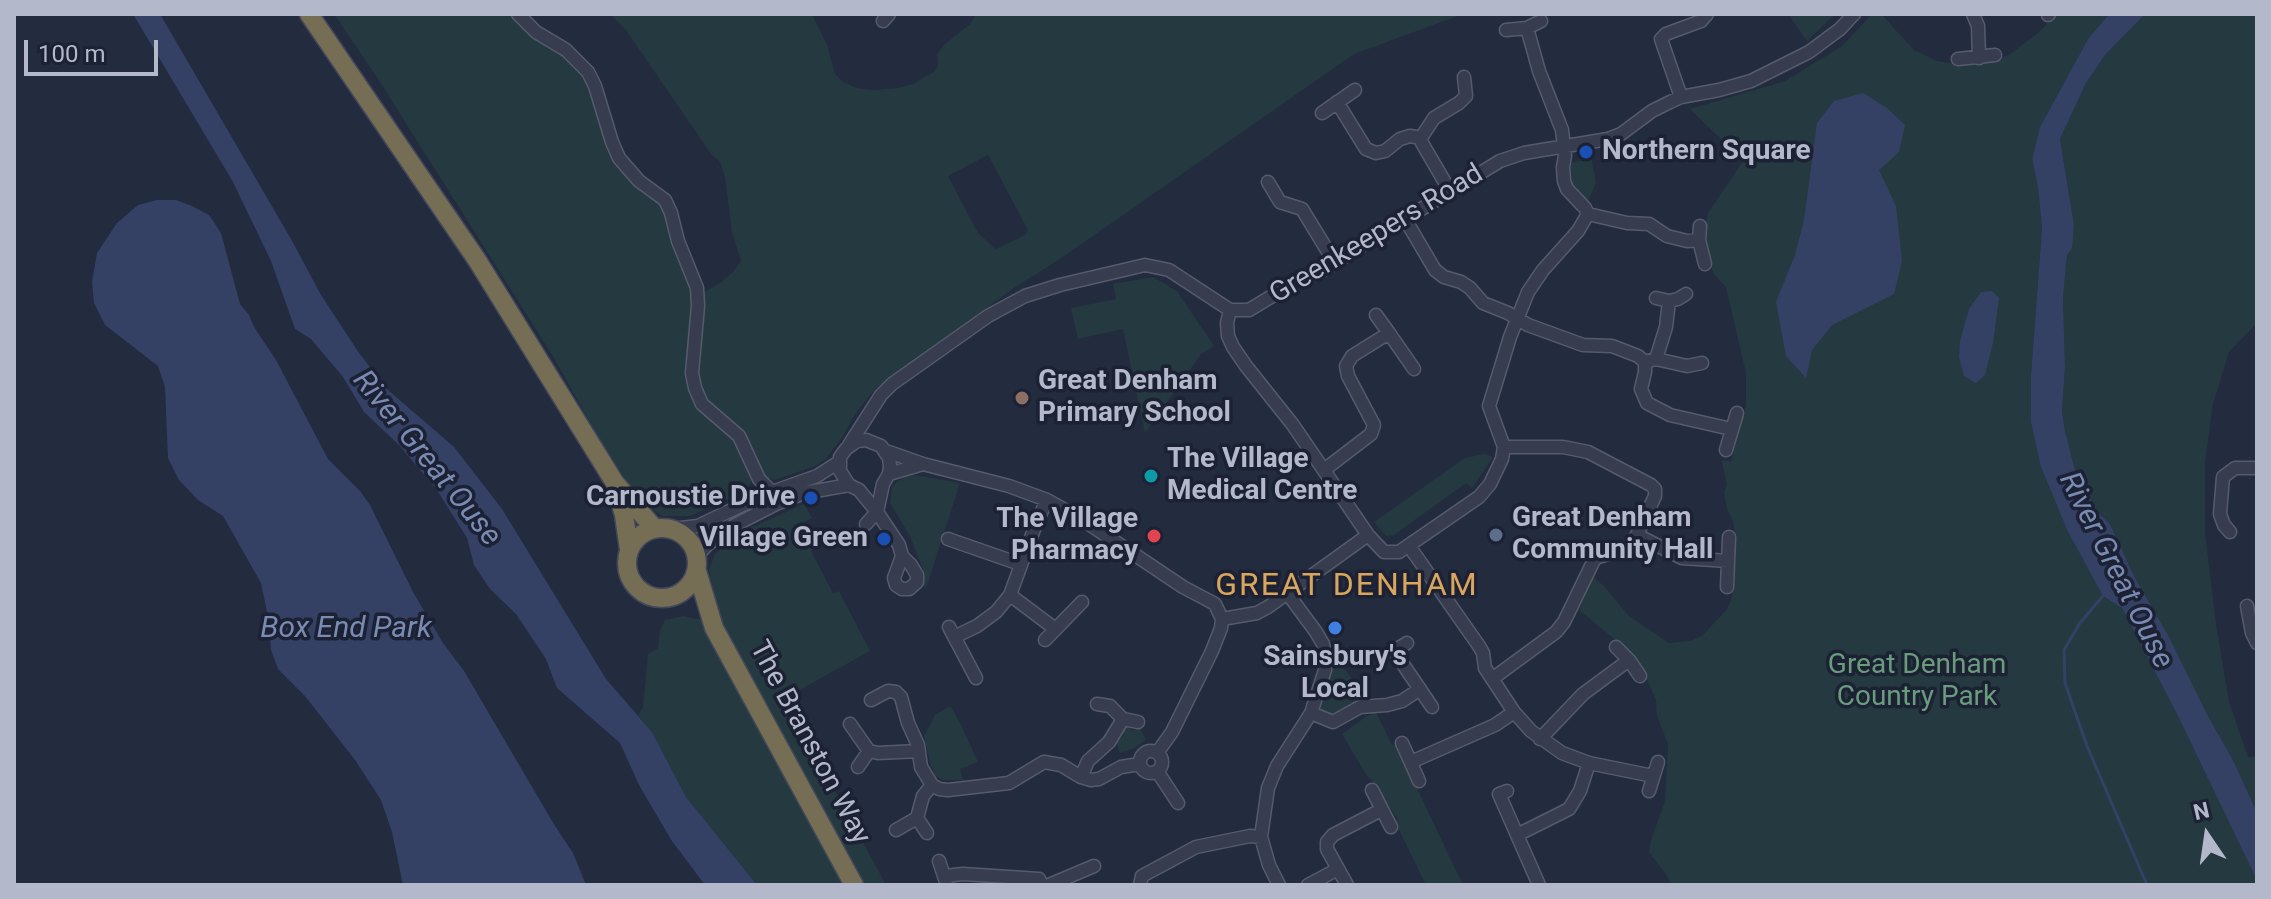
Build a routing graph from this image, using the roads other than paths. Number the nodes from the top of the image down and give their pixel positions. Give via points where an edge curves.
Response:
1 (309, 14) edge
2 (518, 14) edge
3 (1707, 14) edge
4 (1854, 14) edge
5 (1973, 14) edge
6 (1541, 21) dead end
7 (1527, 28) junction
8 (1506, 30) dead end
9 (1995, 55) dead end
10 (1979, 58) junction
11 (1958, 59) dead end
12 (1464, 77) dead end
13 (1355, 90) dead end
14 (1681, 97) junction
15 (1337, 102) junction
16 (1322, 113) dead end
17 (1421, 138) junction
18 (1565, 147) junction
19 (1268, 182) dead end
20 (1450, 191) junction
21 (1588, 214) junction
22 (1405, 219) junction
23 (1700, 226) dead end
24 (1699, 240) junction
25 (1335, 263) junction
26 (1705, 264) dead end
27 (1686, 294) dead end
28 (1230, 310) junction
29 (1376, 315) dead end
30 (1517, 319) junction
31 (1389, 333) junction
32 (1650, 360) junction
33 (1702, 363) dead end
34 (1414, 369) dead end
35 (872, 410) junction
36 (1737, 413) dead end
37 (1731, 429) junction
38 (875, 442) junction
39 (849, 445) junction
40 (1504, 447) junction
41 (1726, 450) dead end
42 (886, 451) junction
43 (839, 462) junction
44 (923, 464) junction
45 (2257, 468) edge
46 (1324, 470) junction
47 (759, 479) junction
48 (886, 479) junction
49 (615, 483) junction
50 (854, 488) junction
51 (772, 492) junction
52 (754, 499) junction
53 (1047, 500) junction
54 (877, 512) junction
55 (866, 524) dead end
56 (664, 529) junction
57 (2230, 532) dead end
58 (1368, 535) junction
59 (1637, 535) junction
60 (1729, 537) dead end
61 (948, 539) dead end
62 (1409, 546) junction
63 (629, 550) junction
64 (902, 556) junction
65 (1728, 561) junction
66 (697, 564) junction
67 (1020, 564) junction
68 (1727, 587) dead end
69 (1288, 594) junction
70 (1010, 595) junction
71 (671, 598) junction
72 (1082, 602) dead end
73 (2246, 613) dead end
74 (1222, 619) junction
75 (714, 628) junction
76 (1054, 628) junction
77 (1045, 640) dead end
78 (1407, 643) dead end
79 (2257, 643) edge
80 (1616, 647) dead end
81 (1629, 660) junction
82 (1640, 676) dead end
83 (976, 678) dead end
84 (1492, 679) junction
85 (1420, 689) junction
86 (871, 700) dead end
87 (1097, 704) dead end
88 (1432, 707) dead end
89 (1514, 712) junction
90 (1311, 713) junction
91 (1123, 719) junction
92 (1138, 722) dead end
93 (850, 724) dead end
94 (1540, 739) junction
95 (1402, 743) dead end
96 (869, 751) junction
97 (919, 751) junction
98 (1157, 753) junction
99 (1411, 762) junction
100 (1658, 762) dead end
101 (1589, 763) junction
102 (1140, 764) junction
103 (858, 767) dead end
104 (1157, 771) junction
105 (1653, 776) junction
106 (1081, 777) junction
107 (1419, 781) dead end
108 (932, 785) junction
109 (1372, 790) dead end
110 (1507, 791) dead end
111 (1649, 791) dead end
112 (1178, 803) dead end
113 (1381, 810) junction
114 (917, 818) junction
115 (1391, 827) dead end
116 (896, 830) dead end
117 (927, 833) dead end
118 (1517, 835) junction
119 (1261, 837) junction
120 (939, 861) dead end
121 (1094, 866) dead end
122 (1338, 869) junction
123 (946, 881) edge
124 (854, 885) edge
125 (1042, 885) edge
126 (1049, 885) edge
127 (1140, 885) edge
128 (1279, 885) edge
129 (1308, 885) edge
130 (1347, 885) edge
131 (1539, 885) edge

1 - 49 highway via 477,260
2 - 47 street via 588,72 619,158 665,200 697,288 695,388 702,404 739,436
3 - 14 street via 1661,39
4 - 14 street, Greenkeepers Road via 1823,43 1778,69 1734,86
5 - 10 street
6 - 7 street
7 - 8 street
7 - 18 street
9 - 10 street
10 - 11 street
12 - 17 street via 1466,96 1434,118
13 - 15 street
14 - 18 street, Greenkeepers Road via 1621,134
15 - 16 street
15 - 17 street via 1366,149 1376,153 1400,139
17 - 20 street
18 - 20 street, Greenkeepers Road via 1510,157
18 - 21 street via 1564,181
19 - 25 street via 1280,202 1302,209
20 - 22 street, Greenkeepers Road
21 - 24 street via 1649,224 1667,236
21 - 30 street via 1528,292
22 - 25 street, Greenkeepers Road
22 - 30 street via 1439,274 1461,282 1483,303
23 - 24 street
24 - 26 street
25 - 28 street, Greenkeepers Road via 1249,310
27 - 32 street via 1662,299 1666,327
28 - 35 street via 1169,270 1145,265 1060,285 988,316 892,384
28 - 46 street via 1228,336 1233,347
29 - 31 street
30 - 32 street via 1583,345 1602,340
30 - 40 street via 1490,399
31 - 34 street
31 - 46 street via 1352,356 1346,366 1374,425 1371,434
32 - 33 street
32 - 37 street via 1641,389 1647,403 1670,415
35 - 38 street
35 - 39 street
36 - 37 street
37 - 41 street
38 - 39 street
38 - 42 street
39 - 43 street
40 - 59 street via 1588,452 1651,485 1655,496
40 - 62 street via 1499,469 1479,497
42 - 44 street
42 - 48 street
43 - 50 street
43 - 51 street
44 - 48 street
44 - 53 street
45 - 57 street via 2235,468 2223,477 2220,514
46 - 58 street
47 - 51 street
47 - 52 street
48 - 50 street via 875,489
48 - 54 street
49 - 56 highway
49 - 63 highway
50 - 54 street
50 - 66 street via 804,493 776,504 708,544
51 - 52 street
52 - 56 street via 698,526
53 - 67 street
53 - 74 street via 1215,604
54 - 55 street
54 - 64 street
56 - 63 highway via 644,533
56 - 66 highway via 688,539
58 - 62 street via 1384,552
58 - 69 street
59 - 65 street via 1682,558
59 - 84 street via 1629,546 1594,560 1556,632
60 - 65 street
61 - 67 street via 963,551
62 - 84 street via 1479,646
63 - 71 highway via 628,572 639,591
64 - 64 street via 917,575 910,595 894,578
65 - 68 street
66 - 71 highway via 692,583
66 - 75 highway, The Branston Way
67 - 70 street
69 - 74 street via 1257,613
69 - 90 street via 1326,651
70 - 76 street
70 - 83 street via 977,626 952,632
71 - 75 highway, The Branston Way via 689,604
72 - 76 street
73 - 79 street
74 - 98 street via 1212,651
75 - 124 highway, The Branston Way
76 - 77 street
78 - 85 street via 1394,651
80 - 81 street
81 - 82 street
81 - 94 street via 1583,694
84 - 89 street
85 - 88 street
85 - 90 street via 1402,701 1360,707 1333,722
86 - 97 street via 886,686 901,697
87 - 91 street via 1110,706
89 - 94 street
89 - 99 street
90 - 119 street via 1272,778
91 - 92 street
91 - 106 street
93 - 96 street
94 - 101 street
95 - 99 street
96 - 97 street
96 - 103 street
97 - 108 street
98 - 102 street via 1143,754
98 - 104 street via 1162,762
99 - 107 street
100 - 105 street
101 - 105 street
101 - 118 street via 1569,809
102 - 104 street via 1147,772
102 - 106 street via 1099,779
104 - 112 street
105 - 111 street
106 - 108 street via 1051,762 1009,783 948,790
108 - 114 street
109 - 113 street
110 - 118 street via 1499,794
113 - 115 street
113 - 122 street via 1327,842
114 - 116 street
114 - 117 street
118 - 131 street
119 - 127 street via 1196,847 1142,876
119 - 128 street
120 - 123 street
121 - 126 street
122 - 129 street
122 - 130 street
123 - 125 street via 963,874 1039,879

